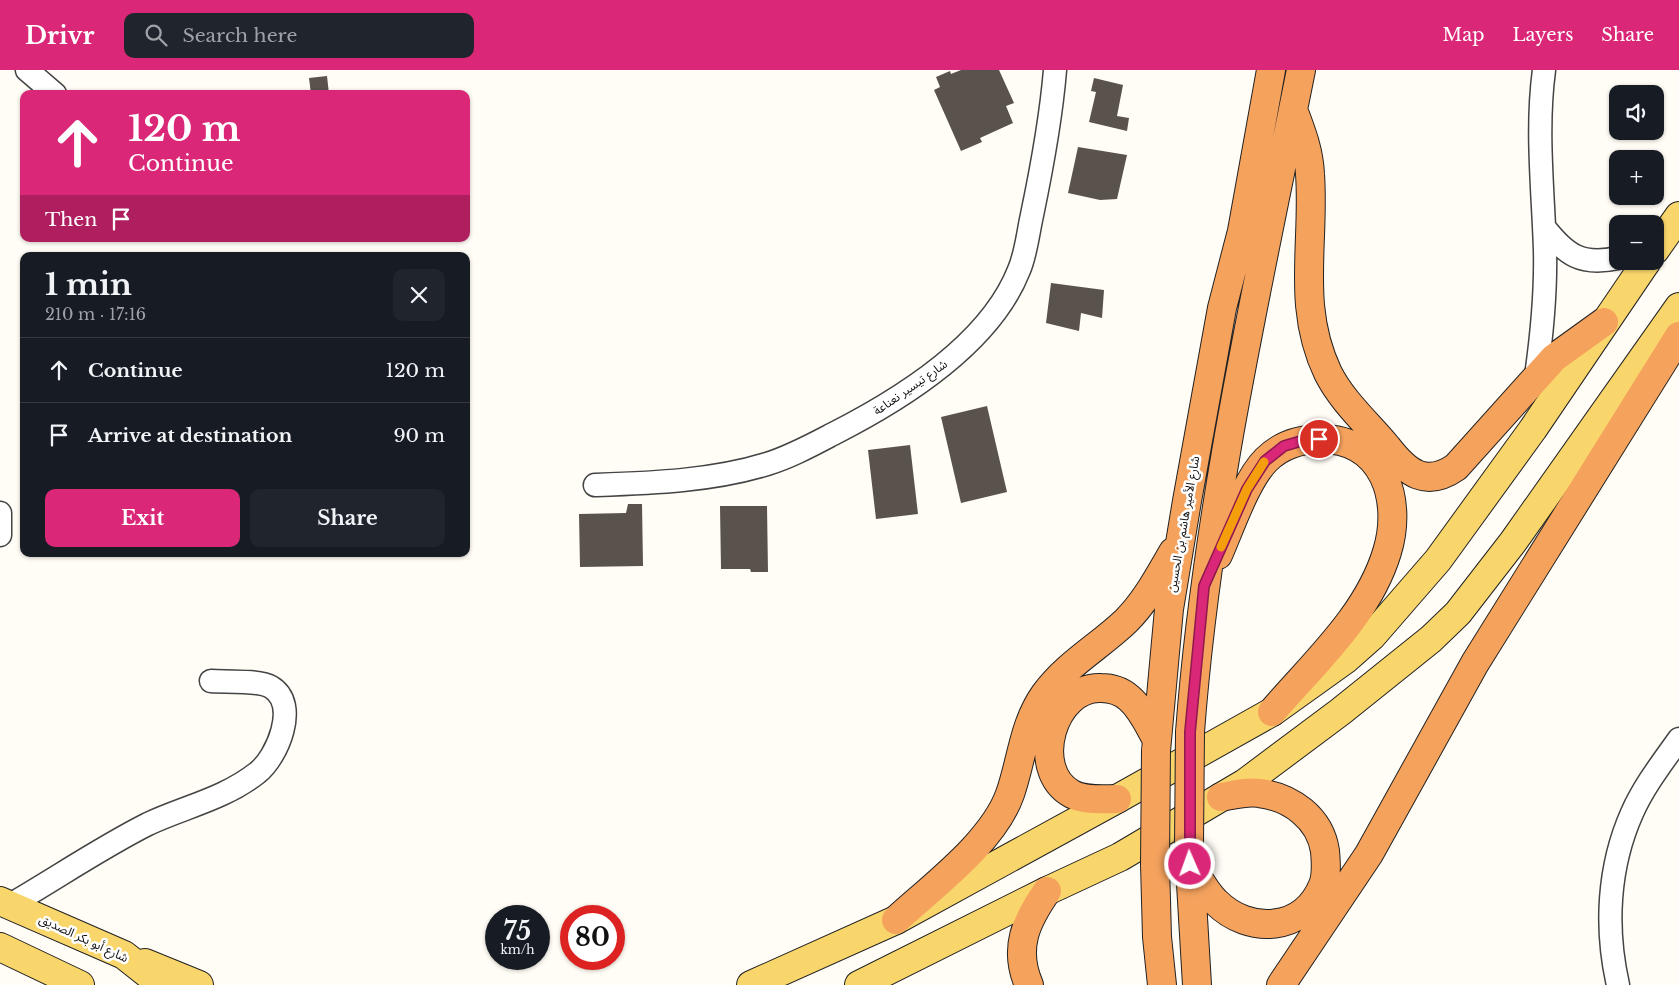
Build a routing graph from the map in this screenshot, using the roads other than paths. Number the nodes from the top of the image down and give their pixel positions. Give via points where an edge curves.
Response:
1 (27, 70) edge
2 (1054, 70) edge
3 (1271, 70) edge
4 (1302, 70) edge
5 (1544, 70) edge
6 (50, 90) edge
7 (1293, 110) junction
8 (1679, 216) edge
9 (1544, 227) junction
10 (1664, 237) edge
11 (1609, 259) edge
12 (1641, 270) edge
13 (1679, 307) edge
14 (1604, 322) junction
15 (1679, 336) edge
16 (1536, 376) junction
17 (595, 486) dead end
18 (0, 513) edge
19 (0, 534) edge
20 (1180, 540) junction
21 (1204, 586) junction
22 (211, 681) dead end
23 (1272, 712) junction
24 (1679, 739) edge
25 (1157, 745) junction
26 (1221, 796) junction
27 (1117, 799) junction
28 (1190, 855) junction
29 (1046, 891) junction
30 (5, 903) edge
31 (896, 920) junction
32 (1157, 937) junction
33 (0, 947) edge
34 (124, 954) junction
35 (80, 985) edge
36 (162, 985) edge
37 (199, 985) edge
38 (751, 985) edge
39 (859, 985) edge
40 (1029, 985) edge
41 (1144, 985) edge
42 (1162, 985) edge
43 (1197, 985) edge
44 (1281, 985) edge
45 (1618, 985) edge

1 - 6 street
2 - 17 street, شارع تيسير نعناعة via 1043,162 1019,270 1002,300 958,352 918,384 868,416 767,464 691,479
3 - 20 highway, شارع الأمير هاشم بن الحسين via 1242,232 1222,308
4 - 7 highway
5 - 9 street via 1539,132
7 - 16 highway via 1305,142 1310,176 1307,279 1316,343 1336,386 1389,451 1420,476 1444,475 1467,456
7 - 21 highway via 1248,328
8 - 10 main road
9 - 11 street via 1560,246 1582,260
9 - 16 street via 1544,315
12 - 14 main road
13 - 26 main road via 1513,542 1458,613 1431,639 1340,712 1245,783
14 - 16 highway via 1570,344
14 - 23 main road via 1533,429 1438,560 1400,606 1346,659
15 - 44 highway via 1475,663 1369,854
18 - 19 street
20 - 25 highway, شارع الأمير هاشم بن الحسين via 1169,609
20 - 31 highway via 1140,607 1075,662 1033,713 1010,794 981,841
21 - 23 highway via 1254,477 1265,461 1284,446 1308,439 1338,441 1359,448 1376,463 1390,493 1394,514 1387,553 1358,612
21 - 28 highway, bridge via 1190,732
22 - 30 street via 262,684 278,694 284,709 283,727 278,746 266,765 232,789 148,824
23 - 27 main road
24 - 45 street via 1652,776 1632,814 1619,855 1610,904 1610,936
25 - 27 highway via 1136,704 1116,689 1091,687 1069,700 1051,732 1051,766 1064,789 1084,799
25 - 32 highway, شارع الأمير هاشم بن الحسين, bridge
26 - 28 highway via 1258,793 1276,796 1306,814 1321,836 1326,866 1323,884 1304,912 1285,921 1259,925 1232,916 1216,903
26 - 29 main road via 1120,857
27 - 31 main road
28 - 43 highway
29 - 39 main road
29 - 40 highway via 1029,917 1024,932 1023,961
30 - 34 main road, شارع أبو بكر الصديق
31 - 38 main road
32 - 41 highway
32 - 42 highway, شارع الأمير هاشم بن الحسين
33 - 35 main road
34 - 36 main road, شارع أبو بكر الصديق
34 - 37 main road

